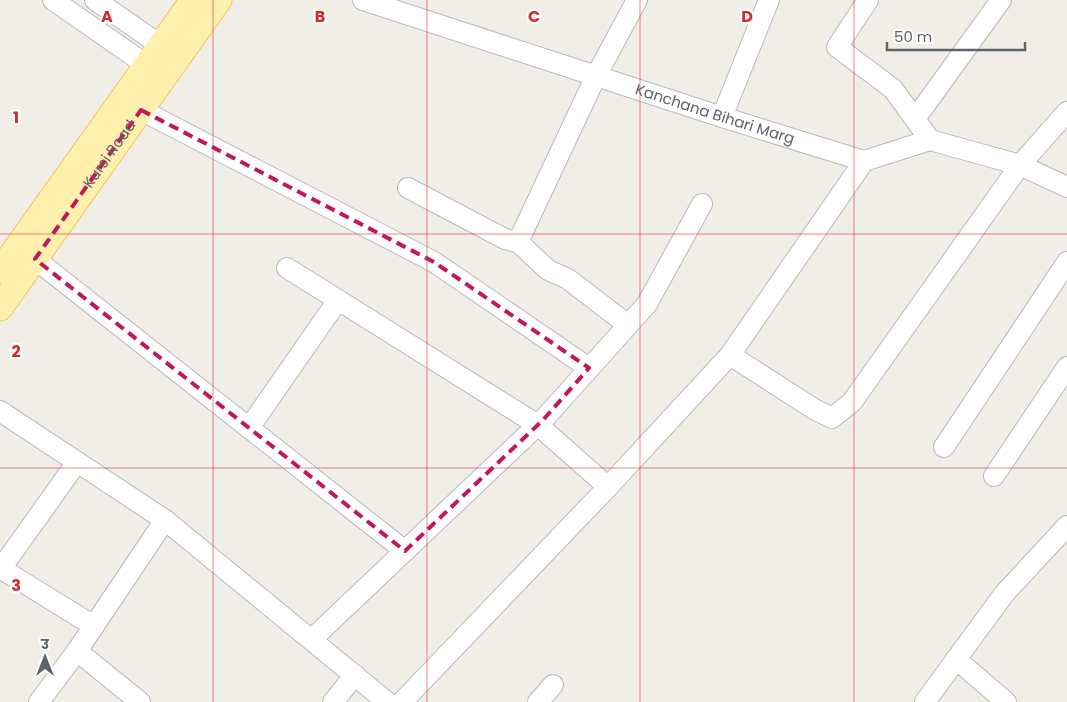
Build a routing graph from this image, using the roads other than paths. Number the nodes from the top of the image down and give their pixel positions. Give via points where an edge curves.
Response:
1 (53, 0) edge
2 (95, 0) edge
3 (193, 0) edge
4 (218, 0) edge
5 (363, 0) edge
6 (637, 0) edge
7 (769, 0) edge
8 (868, 0) edge
9 (1001, 0) edge
10 (170, 51) junction
11 (155, 71) junction
12 (596, 76) junction
13 (141, 110) junction
14 (1067, 112) edge
15 (722, 117) junction
16 (915, 119) junction
17 (930, 140) junction
18 (864, 161) junction
19 (1020, 165) junction
20 (1067, 187) edge
21 (408, 188) dead end
22 (702, 204) dead end
23 (518, 242) junction
24 (35, 259) junction
25 (1067, 262) edge
26 (287, 268) dead end
27 (0, 271) edge
28 (338, 300) junction
29 (0, 308) edge
30 (628, 325) junction
31 (730, 355) junction
32 (1067, 367) edge
33 (589, 368) junction
34 (0, 411) edge
35 (538, 425) junction
36 (249, 428) junction
37 (944, 447) dead end
38 (77, 462) junction
39 (994, 476) dead end
40 (608, 488) junction
41 (165, 520) junction
42 (1067, 526) edge
43 (405, 551) junction
44 (0, 569) edge
45 (94, 626) junction
46 (312, 639) junction
47 (77, 651) junction
48 (956, 659) junction
49 (355, 675) junction
50 (553, 685) dead end
51 (39, 702) edge
52 (140, 702) edge
53 (333, 702) edge
54 (387, 702) edge
55 (402, 702) edge
56 (538, 702) edge
57 (924, 702) edge
58 (1006, 702) edge

1 - 11 street
2 - 10 street
3 - 10 main road, Kursi Road
4 - 10 main road, Kursi Road
5 - 12 street, Kanchana Bihari Marg
6 - 12 street
7 - 15 street
8 - 16 street via 837,47 893,89
9 - 16 street
10 - 11 main road, Kursi Road
11 - 13 main road, Kursi Road
11 - 27 main road, Kursi Road
12 - 15 street, Kanchana Bihari Marg
12 - 23 street
13 - 24 main road, Kursi Road
13 - 33 street via 434,262
14 - 19 street
15 - 18 street, Kanchana Bihari Marg
16 - 17 street
17 - 18 street
17 - 19 street
18 - 31 street
19 - 20 street
19 - 31 street via 852,402 832,418
21 - 23 street via 505,239
22 - 30 street via 647,304
23 - 30 street via 548,270 568,278
24 - 29 main road, Kursi Road
24 - 36 street
25 - 37 street
26 - 28 street
28 - 35 street
28 - 36 street
30 - 33 street
31 - 40 street
32 - 39 street
33 - 35 street
34 - 38 street
35 - 40 street
35 - 43 street
36 - 43 street
38 - 41 street
38 - 44 street
40 - 55 street
41 - 45 street
41 - 46 street
42 - 48 street via 1004,594
43 - 46 street
44 - 45 street
45 - 47 street
46 - 49 street
47 - 51 street
47 - 52 street
48 - 57 street
48 - 58 street
49 - 53 street
49 - 54 street
50 - 56 street

